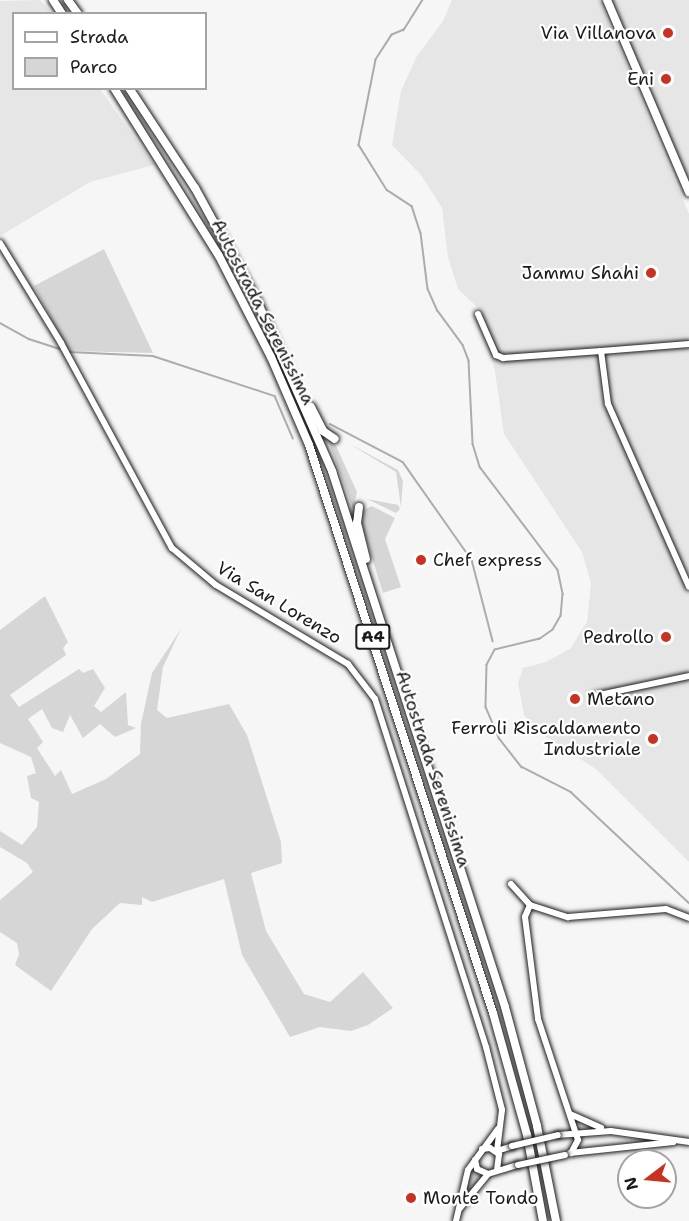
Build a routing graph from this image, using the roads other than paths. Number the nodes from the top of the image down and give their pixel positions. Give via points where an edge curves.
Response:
1 (609, 4) edge
2 (115, 90) edge
3 (130, 90) edge
4 (689, 192) edge
5 (0, 243) edge
6 (478, 314) dead end
7 (689, 344) edge
8 (601, 351) junction
9 (299, 389) junction
10 (335, 439) dead end
11 (359, 507) dead end
12 (369, 583) junction
13 (689, 587) edge
14 (689, 676) edge
15 (594, 696) dead end
16 (512, 884) dead end
17 (530, 904) junction
18 (689, 918) edge
19 (568, 1112) junction
20 (499, 1129) junction
21 (611, 1131) junction
22 (575, 1132) junction
23 (560, 1135) junction
24 (687, 1142) edge
25 (500, 1148) junction
26 (479, 1151) junction
27 (568, 1154) junction
28 (475, 1158) junction
29 (497, 1171) junction
30 (488, 1174) junction
31 (456, 1220) edge
32 (543, 1221) edge
33 (556, 1221) edge

1 - 4 main road
2 - 32 highway, Autostrada Serenissima / A4 via 219,256 271,357 309,446 494,1013 526,1135
3 - 9 highway, Autostrada Serenissima / A4 via 225,241
5 - 20 street, Via San Lorenzo via 61,343 172,548 216,585 348,664 375,699 482,1032 502,1110
6 - 8 street via 496,355
7 - 8 street
8 - 13 street via 608,404
9 - 10 highway via 323,431
9 - 12 highway, Autostrada Serenissima / A4
11 - 12 highway via 357,519
12 - 33 highway, Autostrada Serenissima / A4 via 523,1067
14 - 15 street
16 - 17 street
17 - 18 street via 568,917 666,909
17 - 19 street via 525,917 538,1019
19 - 21 street via 584,1123
19 - 22 street
19 - 23 street
20 - 25 street, Via San Lorenzo
20 - 26 street
21 - 22 street
21 - 24 street
22 - 23 street
22 - 27 street via 578,1140
23 - 25 street, bridge
24 - 27 street via 632,1144
25 - 26 street
25 - 29 street
26 - 28 street
27 - 29 street, bridge
28 - 30 street via 477,1169
28 - 31 street via 465,1179
29 - 30 street
30 - 31 street via 463,1203

